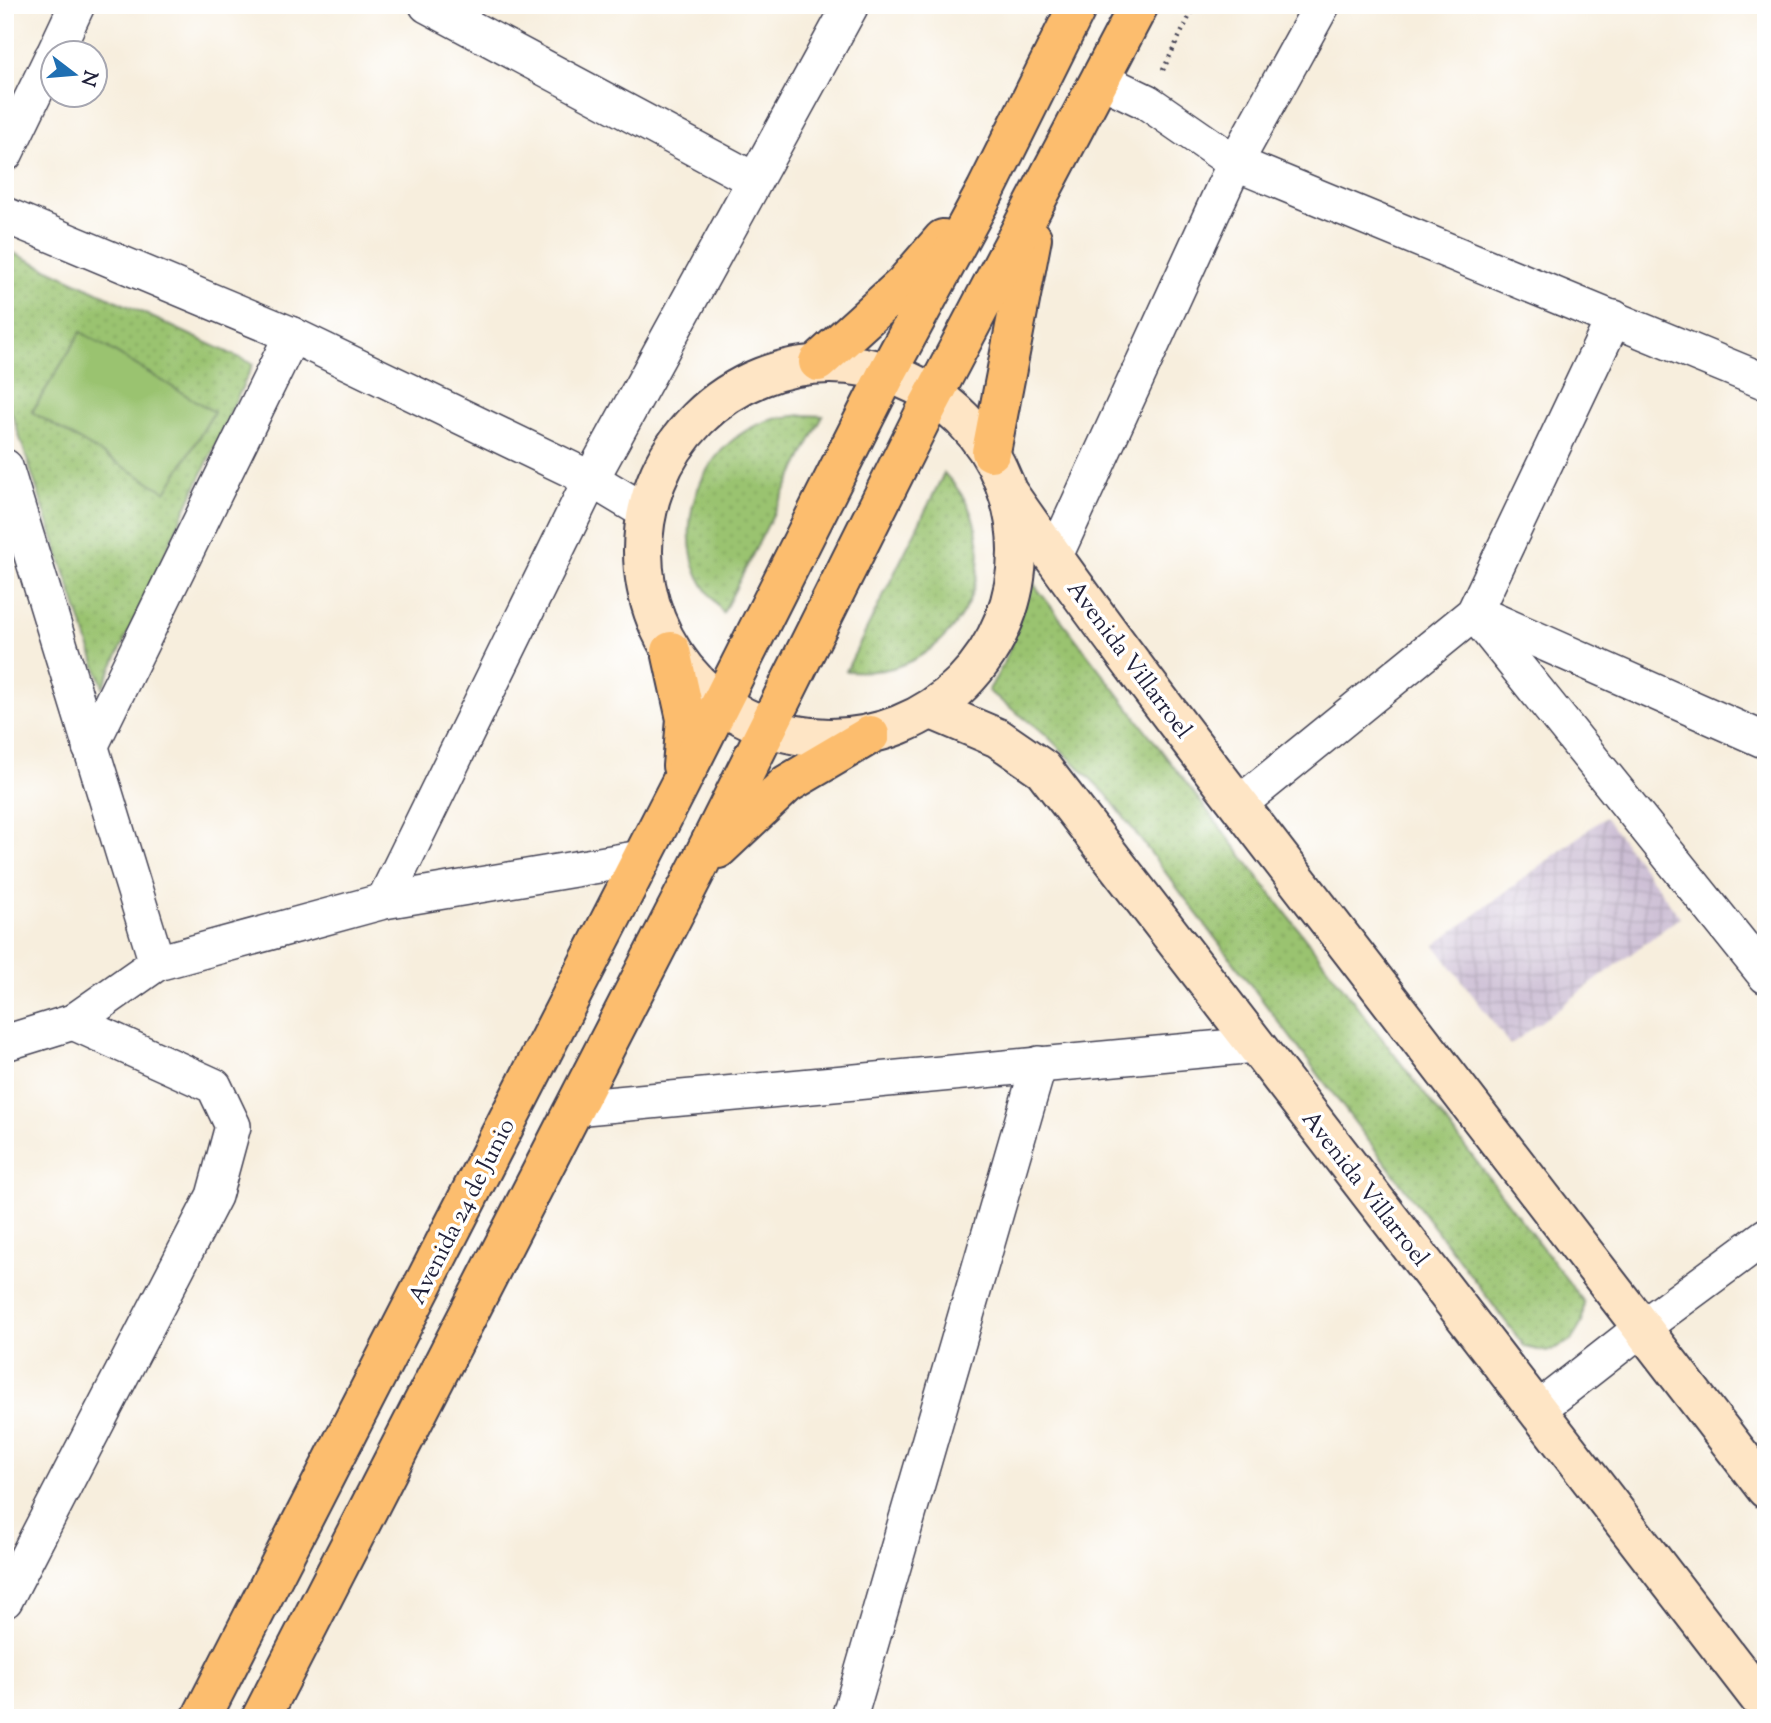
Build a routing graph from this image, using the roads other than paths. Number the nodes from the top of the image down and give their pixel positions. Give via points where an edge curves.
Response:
1 (77, 5) edge
2 (851, 5) edge
3 (1078, 5) edge
4 (1139, 5) edge
5 (1322, 5) edge
6 (448, 10) edge
7 (62, 38) edge
8 (1101, 80) junction
9 (38, 88) edge
10 (5, 155) edge
11 (1236, 163) junction
12 (754, 180) junction
13 (986, 190) junction
14 (1042, 190) junction
15 (5, 215) edge
16 (1615, 318) junction
17 (292, 335) junction
18 (818, 362) junction
19 (888, 371) junction
20 (1766, 382) edge
21 (934, 395) junction
22 (990, 452) junction
23 (5, 467) edge
24 (591, 479) junction
25 (1009, 494) junction
26 (646, 512) junction
27 (1054, 558) junction
28 (1474, 613) junction
29 (671, 651) junction
30 (719, 703) junction
31 (932, 710) junction
32 (766, 729) junction
33 (870, 736) junction
34 (1766, 741) edge
35 (90, 747) junction
36 (680, 784) junction
37 (1238, 805) junction
38 (641, 858) junction
39 (698, 867) junction
40 (384, 901) junction
41 (157, 963) junction
42 (1766, 976) edge
43 (73, 1022) junction
44 (5, 1043) edge
45 (1255, 1045) junction
46 (1039, 1064) junction
47 (574, 1108) junction
48 (1766, 1236) edge
49 (1643, 1327) junction
50 (1537, 1410) junction
51 (1766, 1489) edge
52 (5, 1600) edge
53 (1766, 1707) edge
54 (201, 1718) edge
55 (261, 1718) edge
56 (849, 1718) edge

1 - 7 street
2 - 12 street
3 - 13 highway
4 - 8 highway
5 - 11 street
6 - 12 street
8 - 11 street via 1147,102
8 - 14 highway
9 - 10 street
11 - 16 street
11 - 27 street
12 - 24 street
13 - 18 highway via 904,284
13 - 19 highway, Avenida 24 de Junio
14 - 21 highway
14 - 22 highway
15 - 17 street
16 - 20 street
16 - 28 street
17 - 24 street
17 - 35 street
18 - 19 main road
18 - 26 main road via 767,373 720,398 682,435 660,471
19 - 21 main road
19 - 30 highway, Avenida 24 de Junio
21 - 22 main road via 962,416
21 - 32 highway
22 - 25 main road
23 - 35 street
24 - 26 street
24 - 40 street
25 - 27 main road, Avenida Villarroel
25 - 31 main road via 1018,552 1009,609 983,661
26 - 29 main road via 642,554 648,596
27 - 37 main road, Avenida Villarroel
28 - 34 street
28 - 37 street
28 - 42 street
29 - 30 main road
29 - 36 highway via 686,719
30 - 32 main road
30 - 36 highway, Avenida 24 de Junio
31 - 33 main road
31 - 45 main road, Avenida Villarroel via 998,738 1043,769
32 - 33 main road via 825,739
32 - 39 highway
33 - 39 highway via 788,784
35 - 41 street
36 - 38 highway, Avenida 24 de Junio
37 - 49 main road, Avenida Villarroel
38 - 40 street
38 - 54 highway, Avenida 24 de Junio
39 - 47 highway
40 - 41 street
41 - 43 street
43 - 44 street
43 - 52 street via 214,1086 233,1126 214,1196
45 - 46 street
45 - 50 main road, Avenida Villarroel
46 - 47 street
46 - 56 street
47 - 55 highway
48 - 49 street
49 - 50 street
49 - 51 main road, Avenida Villarroel
50 - 53 main road, Avenida Villarroel

